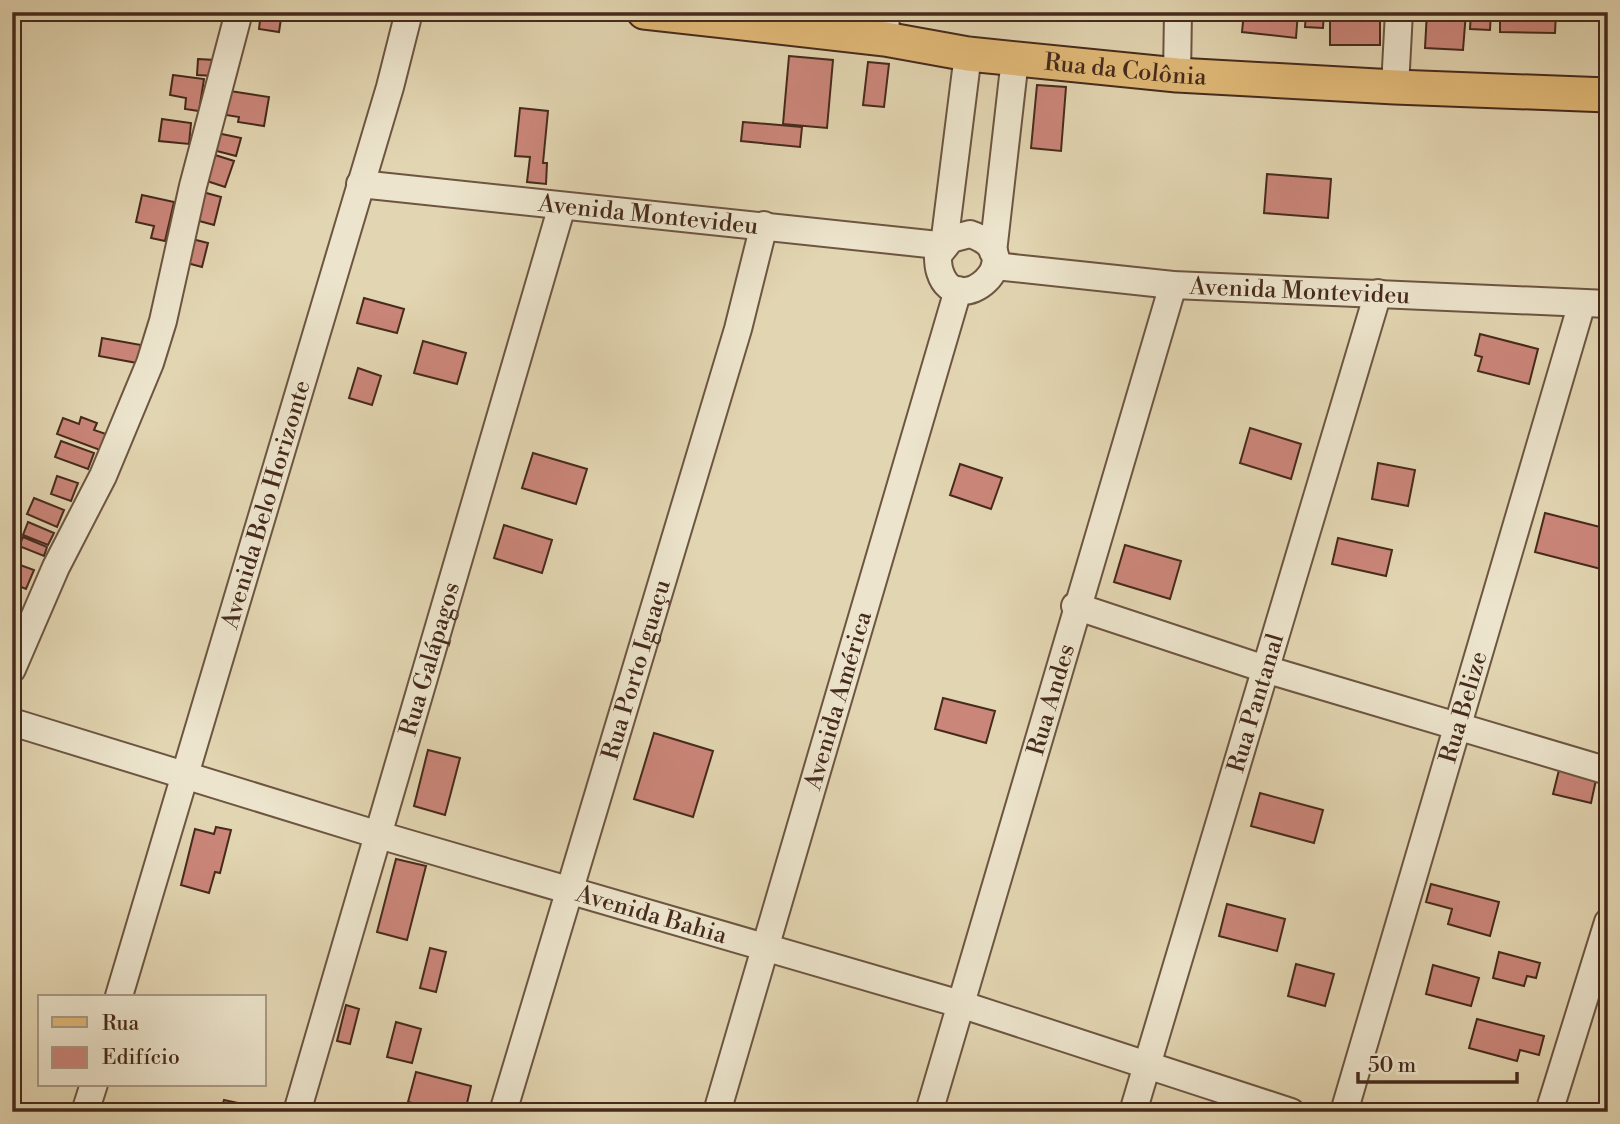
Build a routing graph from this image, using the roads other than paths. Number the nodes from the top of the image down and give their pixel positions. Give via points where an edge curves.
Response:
1 (239, 12) edge
2 (409, 12) edge
3 (1178, 12) edge
4 (1399, 12) edge
5 (660, 13) edge
6 (885, 26) edge
7 (968, 54) junction
8 (1014, 59) junction
9 (1177, 75) junction
10 (1395, 88) junction
11 (1608, 95) edge
12 (360, 184) junction
13 (562, 206) junction
14 (764, 225) junction
15 (941, 245) junction
16 (994, 259) junction
17 (1172, 285) junction
18 (958, 290) junction
19 (1378, 293) junction
20 (1595, 304) edge
21 (1075, 606) junction
22 (12, 669) edge
23 (1265, 669) junction
24 (12, 722) edge
25 (1458, 727) junction
26 (1608, 771) edge
27 (185, 776) junction
28 (379, 835) junction
29 (572, 891) junction
30 (1608, 922) edge
31 (766, 947) junction
32 (119, 995) edge
33 (960, 1004) junction
34 (1149, 1067) junction
35 (93, 1086) edge
36 (85, 1112) edge
37 (297, 1112) edge
38 (503, 1112) edge
39 (718, 1112) edge
40 (929, 1112) edge
41 (1133, 1112) edge
42 (1292, 1112) edge
43 (1344, 1112) edge
44 (1549, 1112) edge

1 - 22 street via 150,363 103,477 56,567
2 - 12 street, Avenida Belo Horizonte
3 - 9 street
4 - 10 street
5 - 6 main road, Rua da Colônia
6 - 7 main road, Rua da Colônia
7 - 8 main road, Rua da Colônia
7 - 15 street
8 - 9 main road, Rua da Colônia
8 - 16 street
9 - 10 main road, Rua da Colônia
10 - 11 main road, Rua da Colônia
12 - 13 street, Avenida Montevideu
12 - 27 street, Avenida Belo Horizonte
13 - 14 street, Avenida Montevideu
13 - 28 street, Rua Galápagos
14 - 15 street, Avenida Montevideu
14 - 29 street, Rua Porto Iguaçu via 734,342
15 - 16 street via 960,234 971,234 988,244
15 - 18 street via 940,271
16 - 17 street, Avenida Montevideu
16 - 18 street via 992,275 977,289
17 - 19 street, Avenida Montevideu
17 - 21 street, Rua Andes
18 - 31 street, Avenida América
19 - 20 street, Avenida Montevideu
19 - 23 street, Rua Pantanal
20 - 25 street, Rua Belize
21 - 23 street
21 - 33 street, Rua Andes
23 - 25 street
23 - 34 street, Rua Pantanal
24 - 27 street, Avenida Bahia
25 - 26 street
25 - 43 street, Rua Belize
27 - 28 street, Avenida Bahia
27 - 32 street, Avenida Belo Horizonte
28 - 29 street, Avenida Bahia
28 - 37 street, Rua Galápagos
29 - 31 street, Avenida Bahia
29 - 38 street, Rua Porto Iguaçu
30 - 44 street
31 - 33 street, Avenida Bahia
31 - 39 street, Avenida América
33 - 34 street, Avenida Bahia
33 - 40 street, Rua Andes
34 - 41 street, Rua Pantanal
34 - 42 street, Avenida Bahia
35 - 36 street

